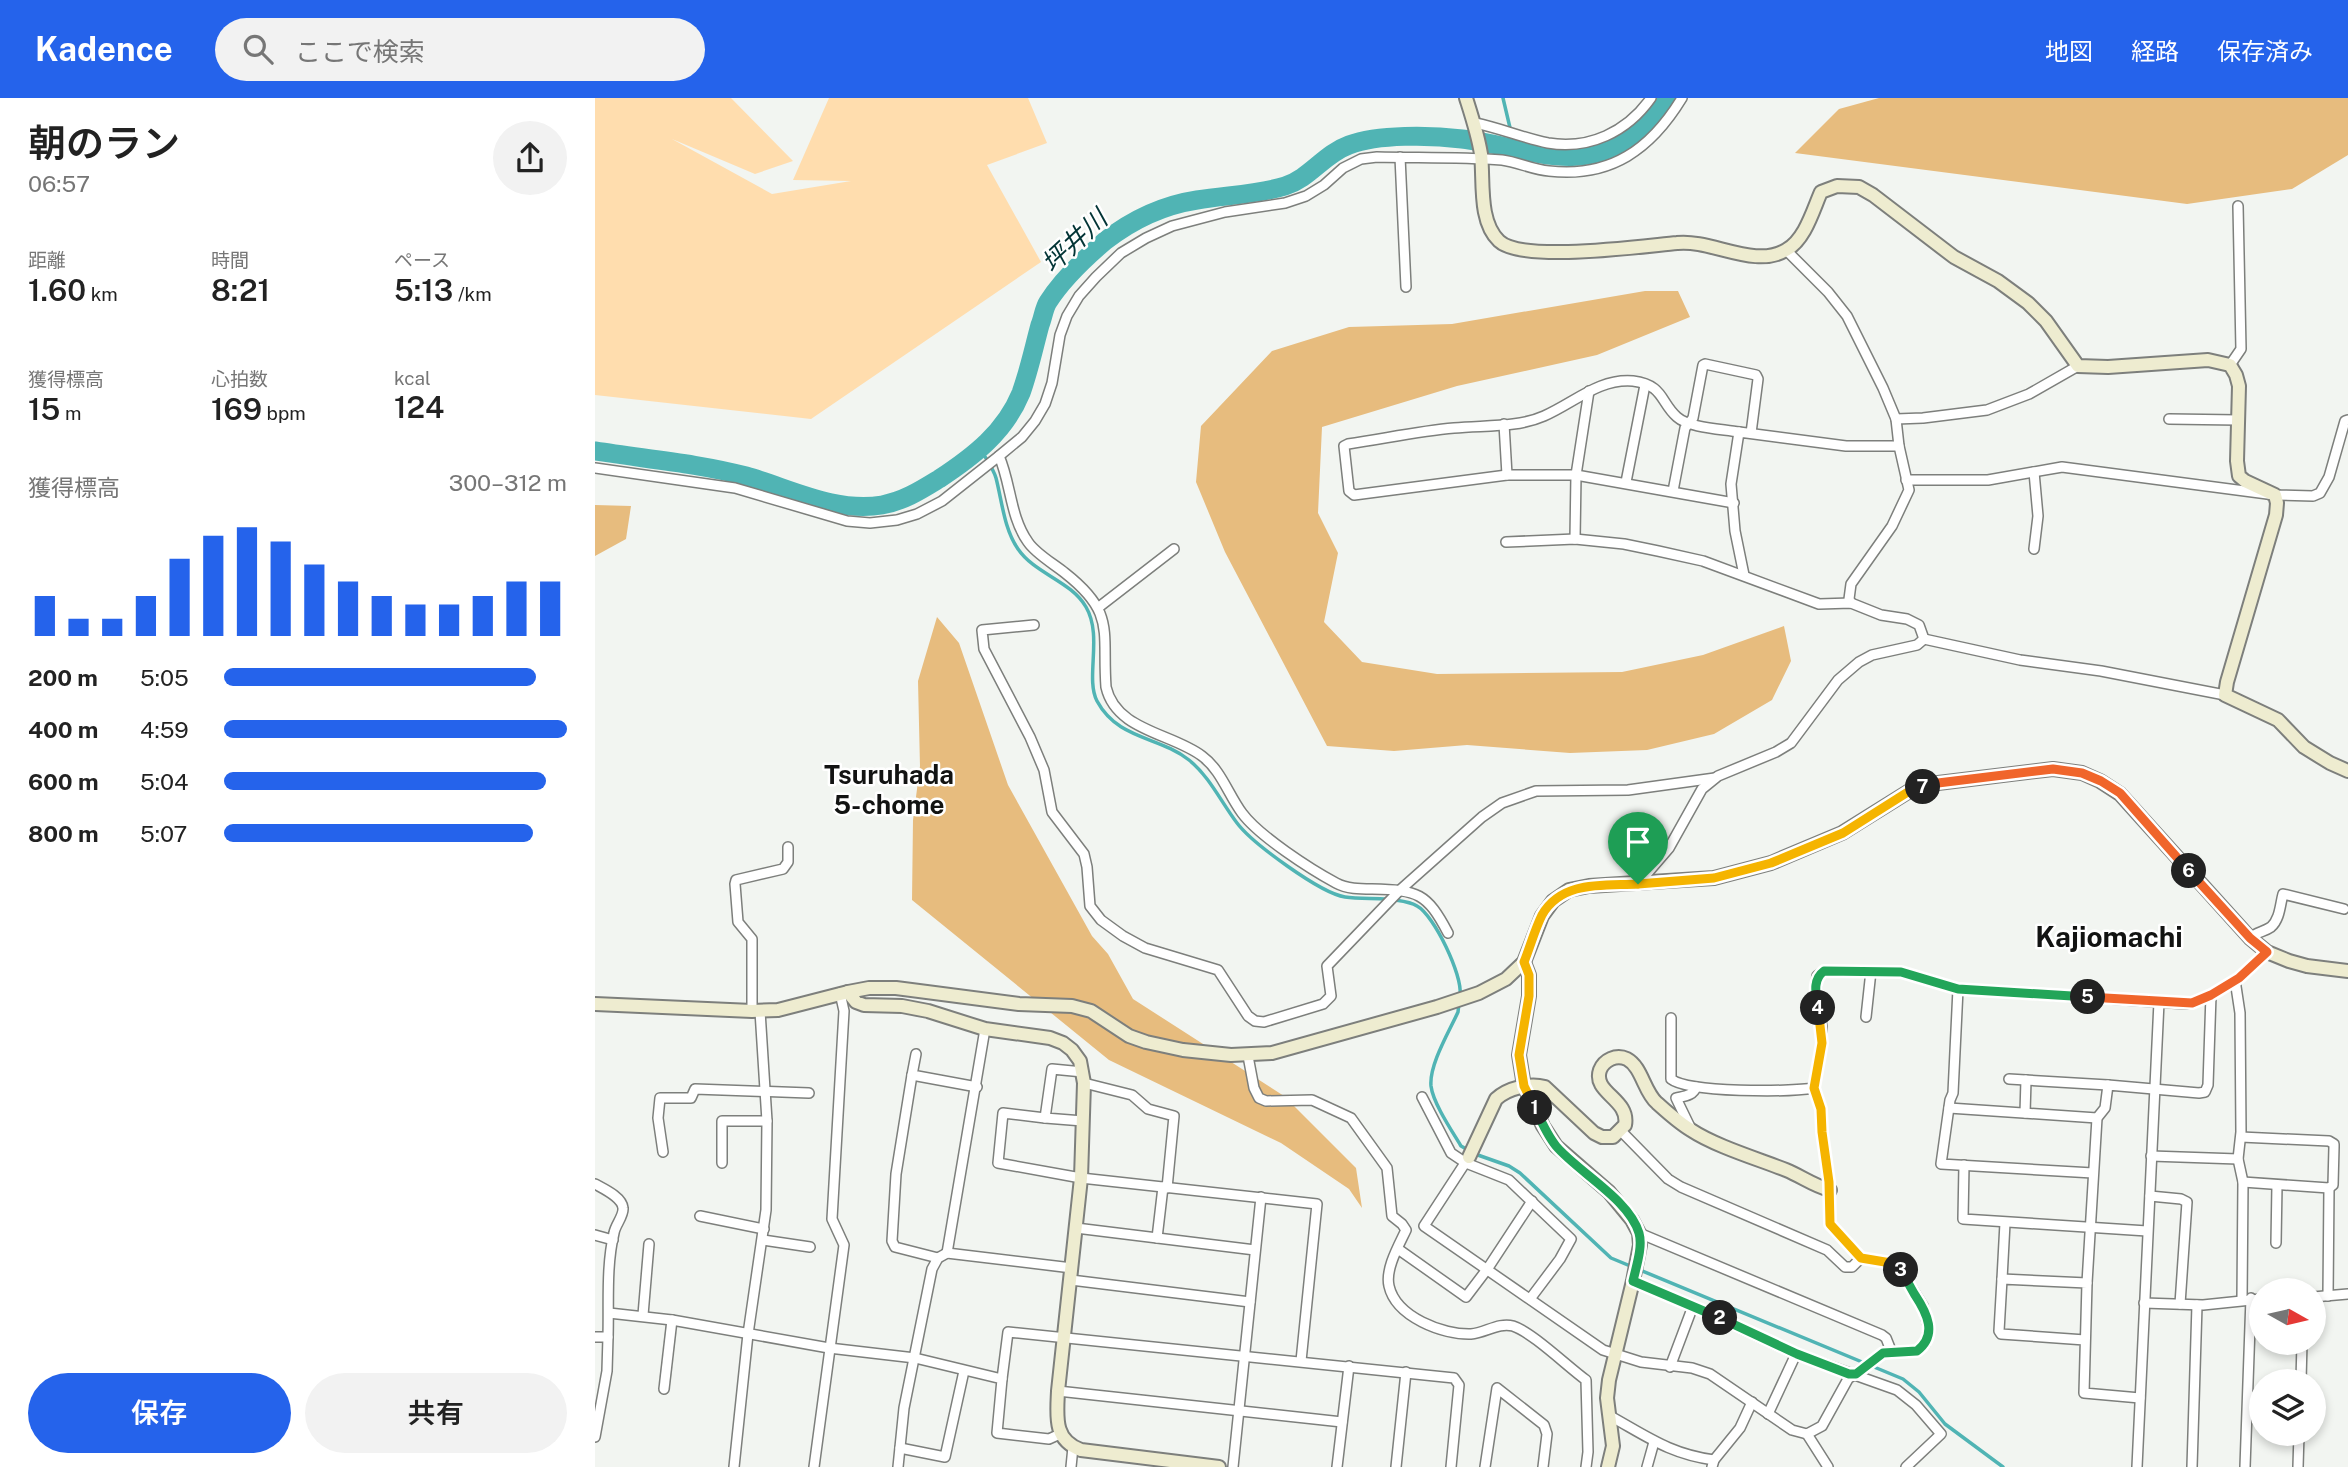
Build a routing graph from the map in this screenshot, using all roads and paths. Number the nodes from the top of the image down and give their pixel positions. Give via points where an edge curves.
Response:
1 (1466, 98) edge
2 (1651, 98) edge
3 (1682, 98) edge
4 (1475, 126) junction
5 (1400, 157) junction
6 (1481, 157) junction
7 (2238, 206) dead end
8 (1786, 250) junction
9 (1406, 287) dead end
10 (2230, 365) junction
11 (2078, 366) junction
12 (1645, 385) junction
13 (1589, 391) junction
14 (1896, 419) junction
15 (2169, 419) dead end
16 (2348, 420) edge
17 (2238, 421) junction
18 (1689, 423) junction
19 (1504, 425) junction
20 (1739, 432) junction
21 (1751, 433) junction
22 (1899, 446) junction
23 (996, 457) junction
24 (595, 468) edge
25 (2033, 472) junction
26 (1507, 475) junction
27 (1576, 475) junction
28 (1906, 480) junction
29 (1626, 482) junction
30 (1673, 491) junction
31 (2275, 495) junction
32 (1734, 503) junction
33 (1575, 540) junction
34 (1506, 542) dead end
35 (1174, 549) dead end
36 (2034, 549) dead end
37 (1744, 575) junction
38 (1851, 603) junction
39 (1099, 607) junction
40 (1034, 625) dead end
41 (1924, 639) junction
42 (2225, 695) junction
43 (2348, 771) edge
44 (1715, 778) junction
45 (788, 848) dead end
46 (1638, 884) junction
47 (1398, 892) junction
48 (2344, 909) dead end
49 (1448, 933) dead end
50 (2250, 938) junction
51 (2267, 952) junction
52 (1524, 962) junction
53 (1871, 971) junction
54 (2348, 971) edge
55 (2235, 980) junction
56 (1958, 989) junction
57 (844, 993) junction
58 (2211, 995) junction
59 (2159, 1002) junction
60 (595, 1004) edge
61 (756, 1011) junction
62 (1866, 1017) dead end
63 (1671, 1018) dead end
64 (985, 1029) junction
65 (916, 1054) dead end
66 (1248, 1056) junction
67 (912, 1075) junction
68 (1083, 1077) junction
69 (2009, 1079) dead end
70 (2026, 1080) junction
71 (2108, 1085) junction
72 (1524, 1086) junction
73 (977, 1087) junction
74 (1696, 1087) junction
75 (1814, 1088) junction
76 (2155, 1089) junction
77 (766, 1092) junction
78 (809, 1093) dead end
79 (1422, 1097) dead end
80 (1949, 1108) junction
81 (2025, 1113) junction
82 (1045, 1118) junction
83 (2097, 1118) junction
84 (767, 1121) junction
85 (1083, 1121) junction
86 (1691, 1130) junction
87 (1621, 1131) junction
88 (2241, 1137) junction
89 (663, 1152) dead end
90 (1470, 1155) junction
91 (2151, 1156) junction
92 (2238, 1159) junction
93 (722, 1163) dead end
94 (1964, 1165) junction
95 (2094, 1173) junction
96 (1081, 1178) junction
97 (2243, 1182) junction
98 (595, 1184) edge
99 (2277, 1185) junction
100 (1165, 1188) junction
101 (2329, 1188) junction
102 (1830, 1190) junction
103 (2150, 1196) junction
104 (1261, 1197) junction
105 (1532, 1201) junction
106 (700, 1216) dead end
107 (2005, 1223) junction
108 (1076, 1228) junction
109 (2090, 1228) junction
110 (764, 1229) junction
111 (2147, 1231) junction
112 (1639, 1233) junction
113 (595, 1235) edge
114 (1157, 1238) junction
115 (613, 1240) junction
116 (763, 1240) junction
117 (2276, 1243) dead end
118 (649, 1244) dead end
119 (810, 1247) dead end
120 (1398, 1249) junction
121 (1255, 1250) junction
122 (947, 1253) junction
123 (938, 1258) junction
124 (1861, 1258) junction
125 (1487, 1268) junction
126 (1071, 1274) junction
127 (2250, 1278) edge
128 (2002, 1279) junction
129 (1633, 1281) junction
130 (2087, 1283) junction
131 (2348, 1294) edge
132 (2328, 1296) joint
133 (1530, 1299) junction
134 (2249, 1299) edge
135 (1250, 1302) junction
136 (2144, 1303) junction
137 (2180, 1304) junction
138 (2197, 1305) junction
139 (1693, 1306) junction
140 (608, 1313) junction
141 (643, 1315) junction
142 (672, 1320) junction
143 (748, 1334) junction
144 (595, 1337) edge
145 (608, 1337) junction
146 (1064, 1337) junction
147 (2085, 1340) junction
148 (829, 1348) junction
149 (1892, 1353) junction
150 (1797, 1354) junction
151 (1245, 1355) junction
152 (1615, 1355) junction
153 (2249, 1355) edge
154 (915, 1358) junction
155 (1301, 1361) junction
156 (1349, 1366) junction
157 (1669, 1367) junction
158 (595, 1371) edge
159 (607, 1371) junction
160 (964, 1371) junction
161 (1406, 1373) junction
162 (1856, 1374) junction
163 (1002, 1379) junction
164 (664, 1389) dead end
165 (1058, 1391) junction
166 (2140, 1398) junction
167 (1752, 1402) junction
168 (1240, 1411) junction
169 (1768, 1414) junction
170 (1610, 1416) junction
171 (1342, 1422) junction
172 (596, 1426) edge
173 (1060, 1434) junction
174 (1807, 1434) junction
175 (595, 1437) edge
176 (1654, 1442) junction
177 (2299, 1446) edge
178 (1073, 1447) junction
179 (900, 1448) junction
180 (1713, 1464) edge
181 (734, 1467) edge
182 (814, 1467) edge
183 (898, 1467) edge
184 (1071, 1467) edge
185 (1219, 1467) edge
186 (1233, 1467) edge
187 (1337, 1467) edge
188 (1396, 1467) edge
189 (1451, 1467) edge
190 (1485, 1467) edge
191 (1543, 1467) edge
192 (1586, 1467) edge
193 (1608, 1467) edge
194 (1647, 1467) edge
195 (1828, 1467) edge
196 (1906, 1467) edge
197 (2137, 1467) edge
198 (2192, 1467) edge
199 (2245, 1467) edge
200 (2298, 1467) edge

1 - 4 street
2 - 4 street via 1624,127 1588,142 1545,142
3 - 6 street via 1646,144 1607,166 1564,173
4 - 6 street
5 - 6 street
5 - 9 street
5 - 23 street via 1361,159 1306,195 1172,226 1121,254 1079,296 1067,316 1045,404 1022,437
6 - 8 street via 1489,228 1511,248 1599,251 1692,242 1751,256
7 - 10 street via 2241,349
8 - 11 street via 1795,243 1821,192 1837,186 1859,187 1954,257 2028,303
8 - 14 street via 1847,316
10 - 11 street via 2208,360
10 - 17 street via 2239,386
11 - 14 street via 2029,394 1987,410
12 - 13 street via 1612,382
12 - 18 street via 1664,397 1677,418
12 - 29 street
13 - 19 street via 1544,416
13 - 27 street
14 - 22 street
15 - 17 street
16 - 31 street via 2320,493
17 - 31 street via 2239,476
18 - 20 street
18 - 21 street via 1703,365 1708,363 1759,379
18 - 30 street
19 - 26 street
19 - 26 street via 1453,428 1344,446 1349,491 1354,495
20 - 21 street
20 - 32 street via 1731,484
21 - 22 street via 1846,446
22 - 28 street
23 - 24 street via 917,514 870,523 847,521 735,488
23 - 39 street via 1005,470 1016,519 1029,544 1077,582
25 - 28 street via 1987,480
25 - 31 street via 2062,467
25 - 36 street via 2038,516
26 - 27 street
27 - 29 street
27 - 33 street
28 - 38 street via 1909,490 1892,526 1851,584
29 - 30 street
30 - 32 street
31 - 42 street via 2276,515
32 - 37 street
33 - 34 street
33 - 37 street via 1658,551
35 - 39 street
37 - 38 street via 1819,604
38 - 41 street via 1916,622
39 - 47 street via 1105,637 1105,687 1126,718 1202,755 1218,772 1240,811 1260,831 1336,883
40 - 47 street via 982,630 984,649 1044,770 1052,812 1084,854 1090,906 1101,920 1145,948 1218,970 1248,1016 1264,1022 1323,1004 1331,996 1327,966
41 - 42 street
41 - 44 street via 1859,662 1838,680 1791,743
42 - 43 street via 2278,720 2304,747
44 - 46 street via 1702,789 1669,848
44 - 47 street via 1628,790 1536,791 1517,796 1482,817
45 - 61 street via 783,869 736,880 735,884 738,922 752,939
46 - 50 street via 1714,878 1771,863 1843,833 1911,790 1938,783 2068,770 2120,793
46 - 52 street via 1569,890 1542,916
47 - 49 street via 1426,899
48 - 50 street via 2283,894 2274,923
50 - 51 street
51 - 54 street via 2307,966
51 - 55 street
52 - 66 street via 1506,979 1479,993 1272,1054
52 - 72 street via 1529,996 1519,1055
53 - 56 street via 1911,974
53 - 62 street
53 - 75 street via 1824,971 1817,976 1822,1043
55 - 58 street
55 - 88 street via 2241,1013
56 - 59 street
56 - 80 street
57 - 61 street via 795,1007
57 - 64 street via 864,1005 928,1011
57 - 66 street via 895,988 1072,1006 1091,1011 1146,1042
57 - 148 street via 832,1219 843,1245
58 - 59 street via 2187,1004
58 - 76 street via 2207,1090
59 - 76 street
60 - 61 street
61 - 77 street
63 - 74 street via 1671,1080
64 - 68 street via 1063,1043 1080,1061
64 - 73 street
65 - 67 street
66 - 120 street via 1259,1098 1312,1100 1350,1118 1387,1168 1392,1216 1406,1230
67 - 73 street
67 - 123 street via 896,1174 892,1241 895,1247
68 - 82 street via 1052,1069
68 - 85 street
68 - 100 street via 1132,1096 1148,1109 1174,1116
69 - 70 street
70 - 71 street
70 - 81 street
71 - 76 street
71 - 83 street via 2105,1108
72 - 87 street via 1545,1087 1602,1137
72 - 90 street via 1496,1099
72 - 112 street via 1556,1146 1609,1192
73 - 122 street
74 - 75 street
74 - 86 street via 1676,1098
75 - 102 street via 1821,1109
76 - 91 street
77 - 78 street
77 - 84 street
77 - 89 street via 695,1089 691,1098 660,1098
79 - 90 street via 1451,1153
80 - 81 street
80 - 94 street via 1941,1164
81 - 83 street
82 - 85 street
82 - 96 street via 1003,1113 998,1163
83 - 95 street
84 - 93 street via 722,1121
84 - 110 street
85 - 96 street
86 - 87 street via 1656,1102 1633,1065 1620,1057 1606,1062 1598,1079 1626,1115
86 - 102 street
87 - 124 street via 1681,1187 1827,1250 1845,1267 1853,1267
88 - 92 street
88 - 101 street via 2332,1142 2333,1185
90 - 105 street
90 - 125 street via 1425,1226
91 - 92 street
91 - 103 street
92 - 97 street
94 - 95 street
94 - 107 street via 1962,1218
95 - 109 street
96 - 100 street
96 - 108 street
97 - 99 street
97 - 127 street
98 - 115 street via 622,1204 624,1211
99 - 101 street
99 - 117 street
100 - 104 street
100 - 114 street
101 - 132 street
102 - 124 street via 1830,1224
103 - 111 street
103 - 137 street via 2187,1202
104 - 121 street
104 - 155 street via 1317,1204
105 - 125 street
105 - 133 street via 1571,1239
106 - 110 street
107 - 109 street
107 - 128 street
108 - 114 street
108 - 126 street
109 - 111 street
109 - 130 street
110 - 116 street
111 - 136 street
112 - 129 street
112 - 149 street via 1882,1335
113 - 115 street
114 - 121 street
115 - 140 street
116 - 119 street
116 - 143 street
118 - 141 street
120 - 125 street via 1466,1297
120 - 192 street via 1388,1285 1408,1314 1459,1334 1511,1325 1585,1380
121 - 135 street
122 - 123 street
122 - 126 street
123 - 154 street
124 - 149 street via 1899,1268 1926,1311 1929,1329 1924,1344 1913,1352
125 - 133 street
126 - 135 street
126 - 146 street
128 - 130 street
128 - 147 street via 2001,1334
129 - 139 street
129 - 152 street
130 - 147 street
131 - 132 street
133 - 152 street
134 - 138 street
135 - 151 street
136 - 137 street
136 - 166 street
137 - 138 street
138 - 198 street
139 - 150 street
139 - 157 street
140 - 141 street
140 - 145 street
141 - 142 street
142 - 143 street
142 - 164 street
143 - 148 street
143 - 181 street
144 - 145 street
145 - 159 street
146 - 151 street
146 - 163 street via 1007,1332
146 - 165 street
147 - 166 street via 2084,1393
148 - 154 street
148 - 182 street
149 - 162 street via 1883,1353
150 - 162 street
150 - 169 street
151 - 155 street
151 - 168 street
152 - 157 street
152 - 170 street via 1607,1398
153 - 199 street
154 - 160 street
154 - 179 street
155 - 156 street
156 - 161 street
156 - 171 street
157 - 167 street via 1710,1374
158 - 159 street
159 - 172 street
160 - 163 street
160 - 179 street via 945,1457
161 - 188 street
161 - 189 street via 1454,1378 1459,1385
162 - 174 street via 1848,1379 1822,1426
162 - 196 street via 1897,1390 1941,1434
163 - 173 street via 997,1433 1049,1439
165 - 168 street
165 - 173 street
166 - 197 street
167 - 169 street
167 - 180 street via 1740,1428
168 - 171 street
168 - 186 street
169 - 174 street
170 - 176 street
170 - 193 street via 1613,1446
171 - 187 street
172 - 175 street
173 - 178 street
174 - 195 street
176 - 180 street
176 - 194 street
177 - 200 street
178 - 184 street
178 - 185 street
179 - 183 street
190 - 191 street via 1497,1388 1544,1425

